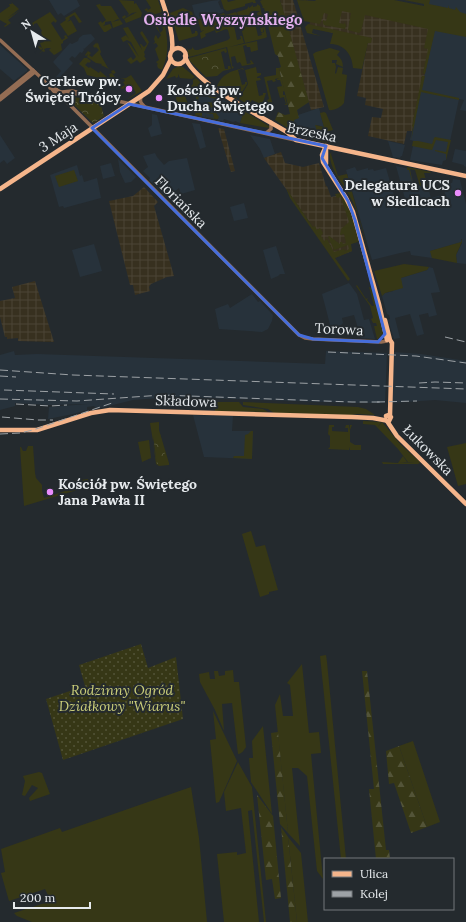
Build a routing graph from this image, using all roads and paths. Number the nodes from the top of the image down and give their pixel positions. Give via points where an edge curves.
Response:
1 (162, 0) edge
2 (170, 29) junction
3 (0, 40) edge
4 (179, 48) junction
5 (172, 50) junction
6 (185, 56) junction
7 (171, 59) junction
8 (179, 63) junction
9 (34, 71) junction
10 (198, 74) junction
11 (163, 75) junction
12 (51, 87) junction
13 (63, 96) junction
14 (142, 96) junction
15 (0, 97) edge
16 (0, 100) edge
17 (113, 101) junction
18 (129, 104) junction
19 (146, 108) junction
20 (116, 112) junction
21 (271, 122) junction
22 (92, 128) junction
23 (266, 134) junction
24 (296, 140) junction
25 (326, 146) junction
26 (466, 176) edge
27 (0, 189) edge
28 (378, 304) junction
29 (280, 317) joint
30 (385, 334) junction
31 (379, 342) junction
32 (388, 343) junction
33 (387, 419) junction
34 (0, 430) edge
35 (466, 504) edge

1 - 2 main road
2 - 4 main road
2 - 5 main road
3 - 9 street
4 - 5 main road
4 - 6 main road
5 - 7 main road
6 - 8 main road
6 - 10 main road
7 - 8 main road
7 - 11 main road
8 - 10 main road
8 - 11 main road
9 - 12 street
9 - 15 street
9 - 16 street
10 - 21 main road via 218,91
11 - 14 main road, 3 Maja via 153,88
12 - 13 street via 54,86
12 - 13 street via 60,98
13 - 17 street, Brzeska via 84,94
13 - 22 street, Floriańska
14 - 18 main road, 3 Maja
14 - 19 street via 141,103
17 - 18 street, Brzeska
17 - 20 street via 118,105
18 - 19 street, Brzeska
18 - 20 main road, 3 Maja
19 - 23 street, Brzeska
20 - 22 main road, 3 Maja
21 - 23 street via 271,129
21 - 24 main road
22 - 27 main road, 3 Maja
22 - 29 street, Floriańska
23 - 24 street, Brzeska
24 - 25 main road, Brzeska
25 - 26 main road, Brzeska
25 - 28 main road via 323,151 323,162 353,212
28 - 30 main road
28 - 32 main road via 385,320
29 - 31 street, Torowa via 305,338
30 - 31 street
30 - 32 main road
31 - 32 street, Torowa
32 - 33 main road, Łukowska
33 - 34 main road, Składowa via 110,410 91,413 37,430
33 - 35 main road, Łukowska via 391,428

